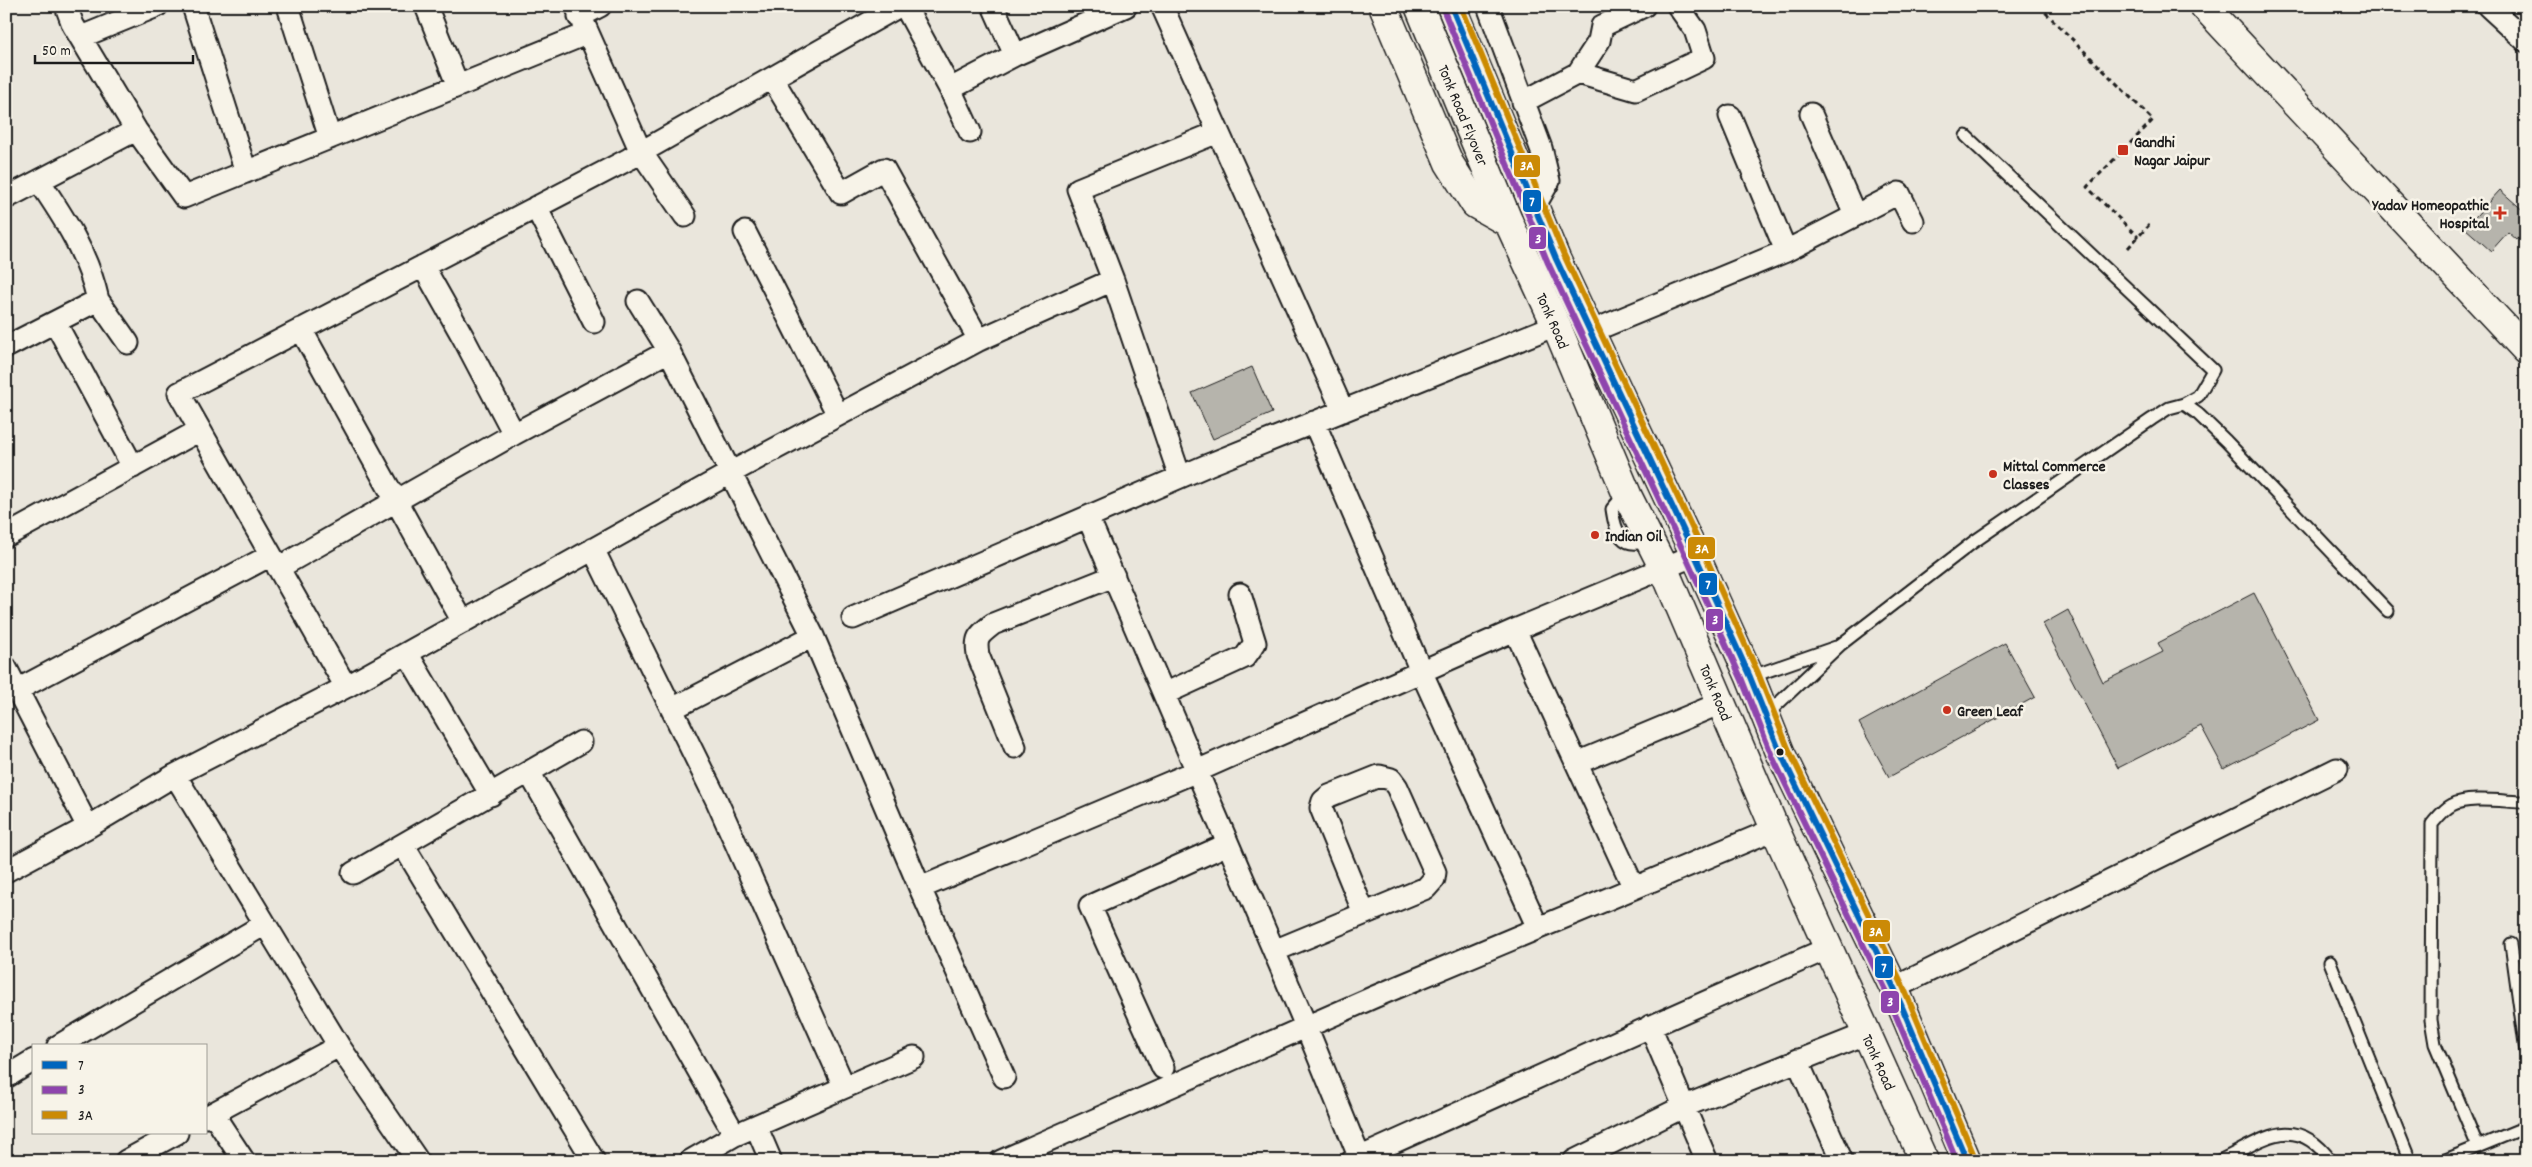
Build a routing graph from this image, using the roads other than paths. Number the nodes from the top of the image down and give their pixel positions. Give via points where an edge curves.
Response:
1 (66, 6) edge
2 (156, 6) edge
3 (193, 6) edge
4 (288, 6) edge
5 (426, 6) edge
6 (600, 6) edge
7 (899, 6) edge
8 (905, 6) edge
9 (993, 6) edge
10 (1126, 6) edge
11 (1162, 6) edge
12 (1384, 6) edge
13 (1418, 6) edge
14 (1451, 6) edge
15 (1488, 6) edge
16 (1644, 6) edge
17 (1678, 6) edge
18 (2488, 6) edge
19 (2206, 7) edge
20 (580, 19) edge
21 (80, 37) junction
22 (2526, 41) edge
23 (1015, 55) junction
24 (1578, 73) junction
25 (772, 78) junction
26 (458, 86) junction
27 (950, 88) junction
28 (1524, 102) junction
29 (1811, 114) dead end
30 (1730, 116) dead end
31 (136, 130) junction
32 (970, 132) dead end
33 (1218, 132) junction
34 (1966, 136) dead end
35 (330, 138) junction
36 (641, 152) junction
37 (246, 172) junction
38 (39, 181) junction
39 (6, 198) edge
40 (536, 207) junction
41 (1534, 207) junction
42 (1855, 215) junction
43 (685, 216) dead end
44 (1913, 221) dead end
45 (1509, 223) junction
46 (746, 232) dead end
47 (1786, 252) junction
48 (422, 266) junction
49 (1113, 280) junction
50 (98, 300) junction
51 (638, 301) dead end
52 (55, 322) junction
53 (594, 322) dead end
54 (1556, 325) junction
55 (301, 330) junction
56 (1590, 332) junction
57 (979, 340) junction
58 (128, 342) dead end
59 (6, 347) edge
60 (2526, 350) edge
61 (670, 351) junction
62 (2184, 404) junction
63 (1343, 411) junction
64 (838, 415) junction
65 (1314, 422) junction
66 (200, 430) junction
67 (514, 434) junction
68 (133, 467) junction
69 (730, 473) junction
70 (1180, 477) junction
71 (396, 500) junction
72 (1088, 517) junction
73 (6, 536) edge
74 (593, 549) junction
75 (1695, 554) junction
76 (274, 561) junction
77 (1663, 567) junction
78 (1114, 576) junction
79 (1240, 594) dead end
80 (2388, 611) dead end
81 (853, 618) dead end
82 (463, 622) junction
83 (1515, 630) junction
84 (813, 636) junction
85 (1840, 645) junction
86 (408, 653) junction
87 (6, 668) edge
88 (1421, 671) junction
89 (1750, 677) junction
90 (346, 687) junction
91 (17, 690) junction
92 (1164, 694) junction
93 (1721, 703) junction
94 (672, 709) junction
95 (1766, 716) junction
96 (581, 742) dead end
97 (1015, 747) dead end
98 (1577, 763) junction
99 (2337, 769) dead end
100 (1197, 771) junction
101 (529, 772) junction
102 (175, 775) junction
103 (491, 795) junction
104 (2526, 802) edge
105 (88, 827) junction
106 (1775, 829) junction
107 (1228, 844) junction
108 (403, 845) junction
109 (6, 871) edge
110 (354, 873) dead end
111 (920, 888) junction
112 (1634, 888) junction
113 (1364, 913) junction
114 (265, 924) junction
115 (1538, 928) junction
116 (2511, 944) dead end
117 (1829, 948) junction
118 (1274, 951) junction
119 (2330, 962) dead end
120 (1894, 988) junction
121 (1306, 1026) junction
122 (1650, 1026) junction
123 (1868, 1033) junction
124 (61, 1044) edge
125 (339, 1046) junction
126 (2526, 1052) edge
127 (914, 1057) dead end
128 (1797, 1060) junction
129 (32, 1061) edge
130 (1163, 1068) dead end
131 (6, 1076) edge
132 (1004, 1077) dead end
133 (844, 1086) junction
134 (1685, 1106) junction
135 (210, 1116) edge
136 (756, 1126) junction
137 (2526, 1127) edge
138 (175, 1134) edge
139 (735, 1135) junction
140 (2478, 1147) junction
141 (1004, 1160) edge
142 (1358, 1160) edge
143 (126, 1161) edge
144 (244, 1161) edge
145 (418, 1161) edge
146 (594, 1161) edge
147 (690, 1161) edge
148 (771, 1161) edge
149 (1574, 1161) edge
150 (1707, 1161) edge
151 (1842, 1161) edge
152 (1924, 1161) edge
153 (1968, 1161) edge
154 (2219, 1161) edge
155 (2331, 1161) edge
156 (2410, 1161) edge
157 (2443, 1161) edge

1 - 21 street
2 - 21 street
3 - 37 street
4 - 35 street
5 - 26 street
6 - 20 street
7 - 25 street
8 - 27 street
9 - 23 street
10 - 23 street
11 - 33 street
12 - 45 main road via 1449,163 1475,204
13 - 45 main road, Tonk Road Flyover
14 - 41 main road, Tonk Road Flyover
15 - 28 street
16 - 24 street via 1602,26 1599,41
17 - 24 street via 1695,30 1704,58 1636,90
18 - 22 street
19 - 60 main road
20 - 26 street
20 - 36 street
21 - 31 street
23 - 27 street
24 - 28 street
25 - 36 street
25 - 57 street via 840,193 884,169
26 - 35 street
27 - 32 street
28 - 41 street via 1549,181
29 - 42 street
30 - 47 street
31 - 37 street via 184,197
31 - 38 street
33 - 49 street via 1078,189
33 - 63 street
34 - 62 lane via 2213,370 2198,396
35 - 37 street
36 - 40 street
36 - 43 street
38 - 39 street
38 - 50 street via 65,219 92,272
40 - 48 street
40 - 53 street
41 - 56 main road, Tonk Road
42 - 44 street via 1899,193
42 - 47 street
45 - 54 main road, Tonk Road
46 - 64 street
47 - 56 street
48 - 55 street
48 - 67 street
49 - 57 street
49 - 70 street
50 - 52 street
50 - 58 street
51 - 61 street
52 - 59 street
52 - 68 street
54 - 63 street
54 - 77 main road, Tonk Road via 1628,497
55 - 66 street via 179,393
55 - 71 street
56 - 75 main road, Tonk Road
57 - 64 street
61 - 67 street
61 - 69 street
62 - 80 lane via 2226,441
62 - 85 lane via 2169,408 2152,419 1980,538
63 - 65 street
64 - 69 street
65 - 70 street
65 - 88 street
66 - 68 street
66 - 76 street
67 - 71 street
68 - 73 street
69 - 74 street
69 - 84 street
70 - 72 street
71 - 76 street
71 - 82 street
72 - 78 street
72 - 81 street
74 - 82 street
74 - 94 street
75 - 77 street
75 - 89 main road, Tonk Road
76 - 90 street
76 - 91 street
77 - 83 street
77 - 93 main road, Tonk Road
78 - 92 street
78 - 97 street via 993,624 981,633 976,643 978,655
79 - 92 street via 1255,643 1251,649 1244,657
82 - 86 street
83 - 88 street
83 - 98 street
84 - 94 street
84 - 111 street
85 - 89 lane
85 - 95 lane
86 - 90 street
86 - 103 street
87 - 91 street
88 - 100 street
88 - 115 street
89 - 95 main road, Tonk Road
90 - 102 street
91 - 105 street
92 - 100 street
93 - 98 street
93 - 106 main road, Tonk Road
94 - 133 street via 716,799
95 - 120 main road, Tonk Road via 1780,752
96 - 101 street
98 - 112 street
99 - 120 street
100 - 107 street
100 - 111 street
101 - 103 street
101 - 139 street
102 - 105 street
102 - 114 street
103 - 108 street
104 - 140 lane via 2469,801 2453,804 2432,824 2431,1020 2435,1044
105 - 109 street
106 - 112 street
106 - 117 main road, Tonk Road
107 - 118 street
107 - 130 street via 1090,906
108 - 110 street
108 - 146 street
111 - 132 street
112 - 115 street
113 - 113 street via 1426,888 1434,879 1435,872 1397,787 1391,778 1379,776 1329,796 1321,808
113 - 118 street
114 - 124 street
114 - 125 street
115 - 121 street
116 - 126 lane
117 - 122 street
117 - 123 main road, Tonk Road
118 - 121 street
119 - 156 lane
120 - 153 main road, Tonk Road
121 - 141 street
121 - 142 street
122 - 134 street
122 - 142 street
123 - 128 street
123 - 152 main road, Tonk Road
125 - 135 street
125 - 145 street
127 - 133 street
128 - 134 street
128 - 151 street
129 - 131 street
133 - 136 street
134 - 149 street
134 - 150 street
135 - 144 street
136 - 139 street
136 - 148 street
137 - 140 lane
138 - 143 street
139 - 147 street
140 - 157 lane
154 - 155 lane via 2285,1132 2302,1134

